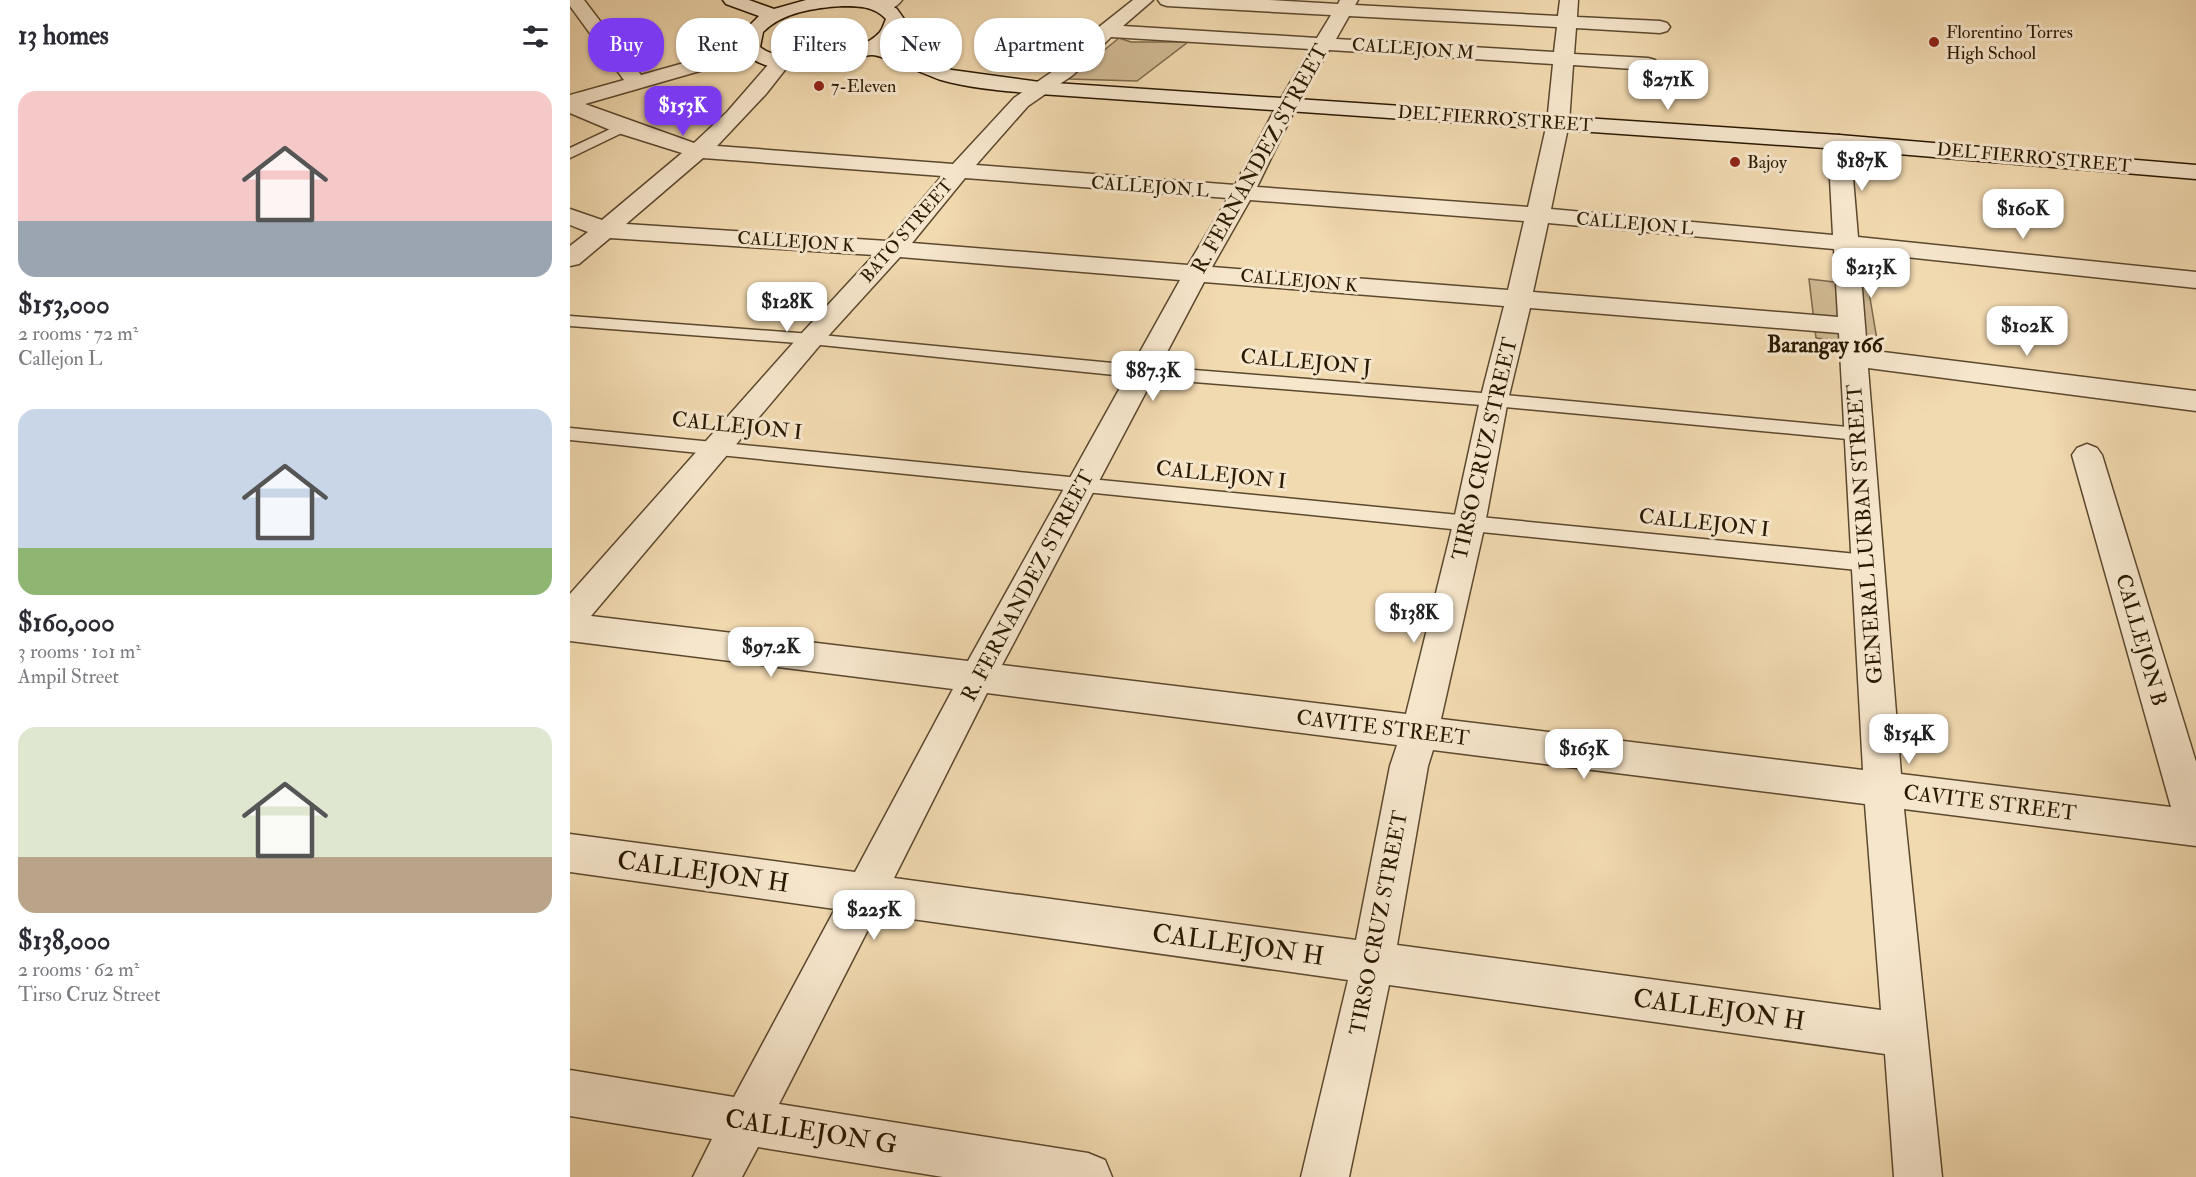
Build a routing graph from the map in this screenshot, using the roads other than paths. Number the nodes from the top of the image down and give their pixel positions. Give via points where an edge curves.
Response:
1 (575, 0) edge
2 (732, 0) edge
3 (1144, 0) edge
4 (1167, 0) edge
5 (1569, 0) edge
6 (887, 3) edge
7 (1346, 4) edge
8 (775, 16) junction
9 (1567, 22) junction
10 (759, 26) edge
11 (1660, 27) dead end
12 (1106, 32) junction
13 (1323, 43) junction
14 (871, 48) junction
15 (868, 49) edge
16 (1565, 59) junction
17 (1647, 64) dead end
18 (676, 72) edge
19 (774, 72) edge
20 (636, 83) junction
21 (1040, 88) junction
22 (570, 104) edge
23 (1287, 105) junction
24 (1558, 123) junction
25 (623, 128) junction
26 (1839, 142) junction
27 (697, 151) junction
28 (570, 154) edge
29 (957, 172) junction
30 (2196, 172) edge
31 (1242, 194) junction
32 (1536, 215) junction
33 (570, 216) edge
34 (604, 230) junction
35 (1845, 243) junction
36 (894, 249) junction
37 (570, 259) edge
38 (1197, 273) junction
39 (2196, 280) edge
40 (1519, 299) junction
41 (570, 321) edge
42 (811, 339) junction
43 (1852, 341) junction
44 (1144, 372) junction
45 (1494, 400) junction
46 (2196, 401) edge
47 (570, 434) edge
48 (1858, 434) junction
49 (718, 448) junction
50 (2087, 455) dead end
51 (1082, 484) junction
52 (1469, 524) junction
53 (1867, 563) junction
54 (570, 617) edge
55 (570, 627) edge
56 (978, 677) junction
57 (1420, 732) junction
58 (1883, 789) junction
59 (2196, 827) edge
60 (570, 853) edge
61 (865, 894) junction
62 (1373, 963) junction
63 (1905, 1035) junction
64 (570, 1093) edge
65 (746, 1121) junction
66 (717, 1177) edge
67 (1088, 1177) edge
68 (1325, 1177) edge
69 (1918, 1177) edge

1 - 20 street
2 - 8 street
3 - 12 street, BATO STREET
4 - 7 street
5 - 9 street, TIRSO CRUZ STREET
6 - 8 street via 842,0 795,8
6 - 14 street via 895,24 888,36
7 - 9 street
7 - 13 street, R. FERNANDEZ STREET
8 - 10 street
9 - 11 street
9 - 16 street, TIRSO CRUZ STREET
12 - 13 street, CALLEJON M
12 - 21 street, BATO STREET via 1066,71
13 - 16 street, CALLEJON M
13 - 23 street, R. FERNANDEZ STREET
14 - 15 street
14 - 21 street, DEL FIERRO STREET via 947,75
16 - 17 street, CALLEJON M
16 - 24 street, TIRSO CRUZ STREET
18 - 20 street
19 - 27 street via 749,102
20 - 22 street
21 - 23 street, DEL FIERRO STREET
21 - 29 street, BATO STREET via 1021,102
22 - 25 street, CALLEJON L
23 - 24 street, DEL FIERRO STREET
23 - 31 street, R. FERNANDEZ STREET
24 - 26 street, DEL FIERRO STREET
24 - 32 street, TIRSO CRUZ STREET
25 - 27 street, CALLEJON L
25 - 28 lane
26 - 30 street, DEL FIERRO STREET
26 - 35 street, GENERAL LUKBAN STREET
27 - 29 street, CALLEJON L
27 - 34 street
29 - 31 street, CALLEJON L
29 - 36 street, BATO STREET
31 - 32 street, CALLEJON L
31 - 38 street, R. FERNANDEZ STREET
32 - 35 street, CALLEJON L
32 - 40 street, TIRSO CRUZ STREET
33 - 34 street, CALLEJON K
34 - 36 street, CALLEJON K
34 - 37 street
35 - 39 street, CALLEJON L
35 - 43 street, GENERAL LUKBAN STREET
36 - 38 street, CALLEJON K
36 - 42 street, BATO STREET
38 - 40 street, CALLEJON K
38 - 44 street, R. FERNANDEZ STREET
40 - 43 street, CALLEJON K
40 - 45 street, TIRSO CRUZ STREET
41 - 42 lane, CALLEJON J
42 - 44 lane, CALLEJON J
42 - 49 street, BATO STREET
43 - 46 street, CALLEJON K
43 - 48 street, GENERAL LUKBAN STREET
44 - 45 lane, CALLEJON J
44 - 51 street, R. FERNANDEZ STREET
45 - 48 lane, CALLEJON J
45 - 52 street, TIRSO CRUZ STREET
47 - 49 lane, CALLEJON I
48 - 53 street, GENERAL LUKBAN STREET
49 - 51 lane, CALLEJON I
49 - 54 street, BATO STREET
50 - 59 street, CALLEJON B
51 - 52 lane, CALLEJON I
51 - 56 street, R. FERNANDEZ STREET
52 - 53 lane, CALLEJON I
52 - 57 street, TIRSO CRUZ STREET
53 - 58 street, GENERAL LUKBAN STREET
55 - 56 street, CAVITE STREET
56 - 57 street, CAVITE STREET
56 - 61 street, R. FERNANDEZ STREET
57 - 58 street, CAVITE STREET
57 - 62 street, TIRSO CRUZ STREET via 1409,766
58 - 59 street, CAVITE STREET
58 - 63 street, GENERAL LUKBAN STREET
60 - 61 street, CALLEJON H
61 - 62 street, CALLEJON H
61 - 65 street, R. FERNANDEZ STREET
62 - 63 street, CALLEJON H
62 - 68 street, TIRSO CRUZ STREET
63 - 69 street, GENERAL LUKBAN STREET
64 - 65 street, CALLEJON G
65 - 66 street, R. FERNANDEZ STREET
65 - 67 street, CALLEJON G

